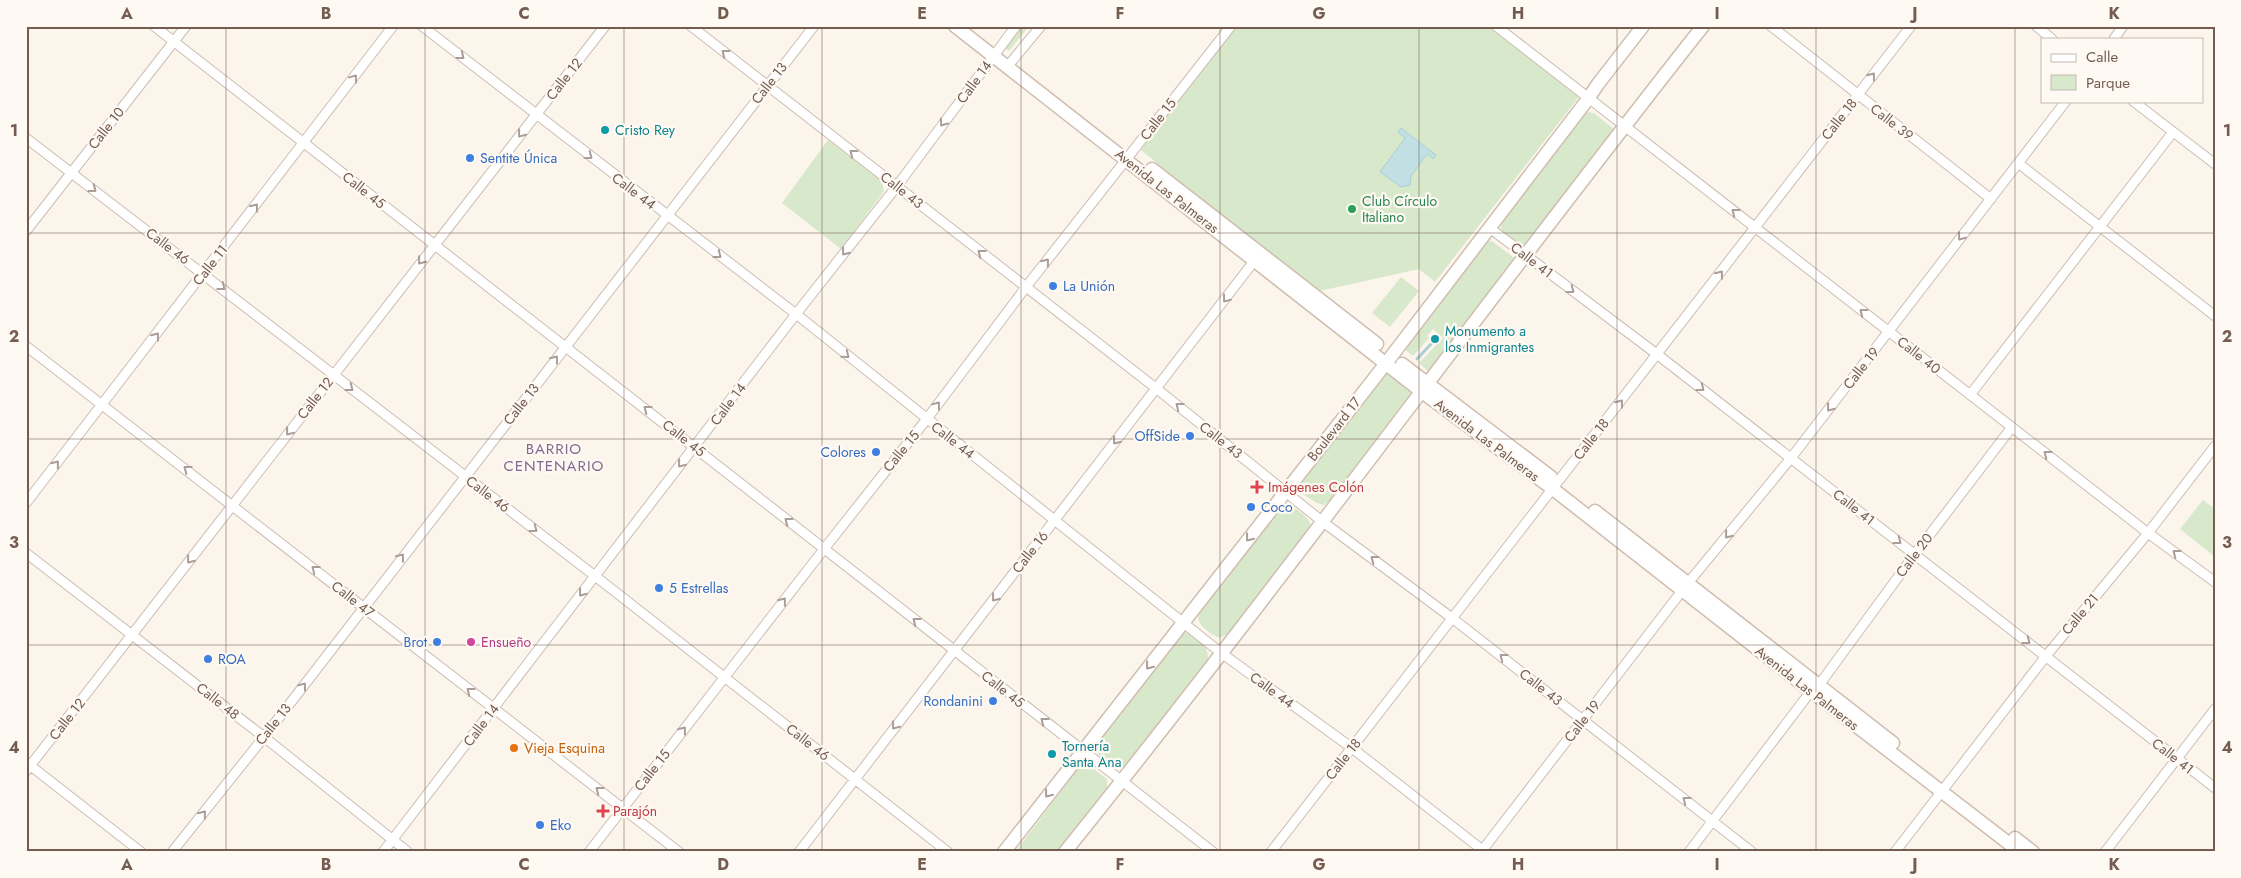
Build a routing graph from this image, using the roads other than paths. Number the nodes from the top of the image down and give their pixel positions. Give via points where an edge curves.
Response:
1 (154, 26) edge
2 (186, 26) edge
3 (393, 26) edge
4 (422, 26) edge
5 (605, 26) edge
6 (690, 26) edge
7 (814, 26) edge
8 (955, 26) edge
9 (968, 26) edge
10 (1016, 26) edge
11 (1041, 26) edge
12 (1230, 26) edge
13 (1643, 26) edge
14 (1703, 26) edge
15 (1771, 26) edge
16 (1911, 26) edge
17 (2036, 26) edge
18 (2123, 26) edge
19 (1501, 28) edge
20 (2051, 38) edge
21 (2115, 38) edge
22 (174, 42) junction
23 (995, 52) junction
24 (1010, 64) junction
25 (767, 85) junction
26 (1858, 95) junction
27 (1588, 99) junction
28 (2065, 102) edge
29 (2134, 102) edge
30 (536, 116) junction
31 (1625, 125) junction
32 (2173, 132) junction
33 (26, 138) edge
34 (304, 144) junction
35 (1129, 156) junction
36 (2018, 163) junction
37 (2215, 164) edge
38 (71, 173) junction
39 (897, 186) junction
40 (1991, 199) junction
41 (668, 216) junction
42 (2100, 227) junction
43 (1490, 228) junction
44 (1756, 228) junction
45 (26, 231) edge
46 (434, 244) junction
47 (1526, 255) junction
48 (1258, 256) junction
49 (204, 273) junction
50 (1026, 287) junction
51 (796, 314) junction
52 (2215, 316) edge
53 (1889, 331) junction
54 (26, 346) edge
55 (566, 346) junction
56 (1658, 355) junction
57 (1389, 359) junction
58 (333, 375) junction
59 (1425, 388) junction
60 (1157, 389) junction
61 (1970, 395) junction
62 (102, 405) junction
63 (926, 420) junction
64 (2012, 428) junction
65 (695, 446) junction
66 (2215, 446) edge
67 (1791, 458) junction
68 (464, 476) junction
69 (1555, 486) junction
70 (1286, 491) junction
71 (26, 503) edge
72 (233, 504) junction
73 (1055, 520) junction
74 (1323, 522) junction
75 (2148, 533) junction
76 (824, 549) junction
77 (26, 553) edge
78 (1915, 554) junction
79 (595, 576) junction
80 (2215, 582) edge
81 (1686, 587) junction
82 (362, 607) junction
83 (1452, 618) junction
84 (1183, 622) junction
85 (132, 635) junction
86 (954, 651) junction
87 (1220, 652) junction
88 (2046, 656) junction
89 (724, 677) junction
90 (1815, 688) junction
91 (493, 708) junction
92 (2215, 709) edge
93 (1583, 720) junction
94 (264, 737) junction
95 (1352, 748) junction
96 (1083, 751) junction
97 (2176, 758) junction
98 (28, 767) edge
99 (855, 778) junction
100 (1121, 781) junction
101 (1944, 787) junction
102 (2215, 788) edge
103 (622, 808) junction
104 (1713, 821) junction
105 (392, 840) junction
106 (1483, 851) edge
107 (141, 852) edge
108 (172, 852) edge
109 (383, 852) edge
110 (408, 852) edge
111 (589, 852) edge
112 (679, 852) edge
113 (799, 852) edge
114 (948, 852) edge
115 (1004, 852) edge
116 (1065, 852) edge
117 (1213, 852) edge
118 (1271, 852) edge
119 (1689, 852) edge
120 (1752, 852) edge
121 (1895, 852) edge
122 (2020, 852) edge
123 (2033, 852) edge
124 (2105, 852) edge

1 - 22 street, Calle 45
2 - 22 street, Calle 10
34 -> 3 street, Calle 11
4 -> 30 street, Calle 44
5 - 30 street, Calle 12
25 -> 6 street, Calle 43
7 - 25 street, Calle 13
8 - 23 main road, Avenida Las Palmeras
9 - 23 main road, Avenida Las Palmeras
10 - 23 street, Calle 14
11 - 24 street, Calle 14
12 - 35 street, Calle 15
13 - 27 main road, Boulevard 17
14 - 31 main road
15 - 26 street, Calle 39
26 -> 16 street, Calle 18
17 - 20 street
18 - 21 street
19 - 27 street
22 - 34 street, Calle 45
22 - 38 street, Calle 10
23 - 24 main road, Avenida Las Palmeras
23 -> 39 street, Calle 14
24 - 35 main road, Avenida Las Palmeras
39 -> 25 street, Calle 43
25 - 41 street, Calle 13
26 - 40 street, Calle 39
26 - 44 street, Calle 18
27 - 31 street, Calle 40
27 - 43 main road, Boulevard 17
28 - 36 street, Calle 19
29 - 32 street
30 -> 41 street, Calle 44
30 -> 46 street, Calle 12
44 -> 31 street, Calle 40
31 - 47 main road
32 - 37 street
32 - 42 street
33 - 38 street, Calle 46
34 - 46 street, Calle 45
49 -> 34 street, Calle 11
35 - 48 main road, Avenida Las Palmeras
50 -> 35 street, Calle 15
36 - 40 street, Calle 19
36 - 42 street
38 - 45 street, Calle 10
38 -> 49 street, Calle 46
50 -> 39 street, Calle 43
39 -> 51 street, Calle 14
40 -> 53 street, Calle 19
41 -> 51 street, Calle 44
41 - 55 street, Calle 13
42 - 52 street
42 - 61 street
43 - 47 street, Calle 41
43 - 57 main road, Boulevard 17
53 -> 44 street, Calle 40
56 -> 44 street, Calle 18
46 - 55 street, Calle 45
46 -> 58 street, Calle 12
47 -> 56 street, Calle 41
47 - 59 main road
48 - 57 main road, Avenida Las Palmeras
48 -> 60 street, Calle 16
49 -> 58 street, Calle 46
62 -> 49 street, Calle 11
50 - 60 street, Calle 43
63 -> 50 street, Calle 15
51 -> 63 street, Calle 44
51 - 65 street, Calle 14
53 - 61 street, Calle 40
53 -> 67 street, Calle 19
54 - 62 street, Calle 47
65 -> 55 street, Calle 45
68 -> 55 street, Calle 13
56 -> 67 street, Calle 41
69 -> 56 street, Calle 18
57 - 59 main road, Avenida Las Palmeras
57 - 70 main road, Boulevard 17
58 -> 68 street, Calle 46
58 -> 72 street, Calle 12
59 - 69 main road, Avenida Las Palmeras
59 - 74 main road
70 -> 60 street, Calle 43
60 -> 73 street, Calle 16
61 - 64 street, Calle 40
71 -> 62 street, Calle 11
72 -> 62 street, Calle 47
63 - 73 street, Calle 44
63 - 76 street, Calle 15
75 -> 64 street, Calle 40
64 - 78 street, Calle 20
76 -> 65 street, Calle 45
65 -> 79 street, Calle 14
66 - 75 street, Calle 21
67 -> 78 street, Calle 41
67 -> 81 street, Calle 19
68 -> 79 street, Calle 46
82 -> 68 street, Calle 13
69 - 81 main road, Avenida Las Palmeras
69 - 83 street, Calle 18
70 - 74 street, Calle 43
70 -> 84 main road, Boulevard 17
82 -> 72 street, Calle 47
72 -> 85 street, Calle 12
73 - 84 street, Calle 44
73 -> 86 street, Calle 16
83 -> 74 street, Calle 43
74 - 87 main road
80 -> 75 street, Calle 40
75 - 88 street, Calle 21
86 -> 76 street, Calle 45
89 -> 76 street, Calle 15
77 - 85 street, Calle 48
78 -> 88 street, Calle 41
78 - 90 street, Calle 20
79 - 89 street, Calle 46
79 -> 91 street, Calle 14
81 - 90 main road, Avenida Las Palmeras
81 - 93 street, Calle 19
91 -> 82 street, Calle 47
94 -> 82 street, Calle 13
93 -> 83 street, Calle 43
83 - 95 street, Calle 18
84 - 87 street, Calle 44
84 -> 96 main road, Boulevard 17
85 - 94 street, Calle 48
85 - 98 street, Calle 12
96 -> 86 street, Calle 45
86 -> 99 street, Calle 16
87 - 95 street, Calle 44
87 - 100 main road
88 - 97 street, Calle 41
88 - 101 street, Calle 21
89 - 99 street, Calle 46
103 -> 89 street, Calle 15
90 - 101 main road, Avenida Las Palmeras
90 - 104 street, Calle 20
103 -> 91 street, Calle 47
91 - 105 street, Calle 14
92 - 97 street
104 -> 93 street, Calle 43
93 - 106 street, Calle 19
94 - 105 street, Calle 48
108 -> 94 street, Calle 13
95 - 106 street, Calle 44
95 - 118 street, Calle 18
96 - 100 street, Calle 45
96 -> 115 main road, Boulevard 17
97 - 102 street, Calle 41
97 - 124 street
98 - 107 street
99 - 113 street, Calle 16
99 - 114 street, Calle 46
100 - 116 main road
100 - 117 street, Calle 45
101 - 121 street, Calle 21
101 - 122 main road, Avenida Las Palmeras
101 - 123 main road, Avenida Las Palmeras
103 - 111 street, Calle 15
103 - 112 street, Calle 47
104 - 119 street, Calle 20
104 - 120 street, Calle 43
105 - 109 street, Calle 14
105 - 110 street, Calle 48

